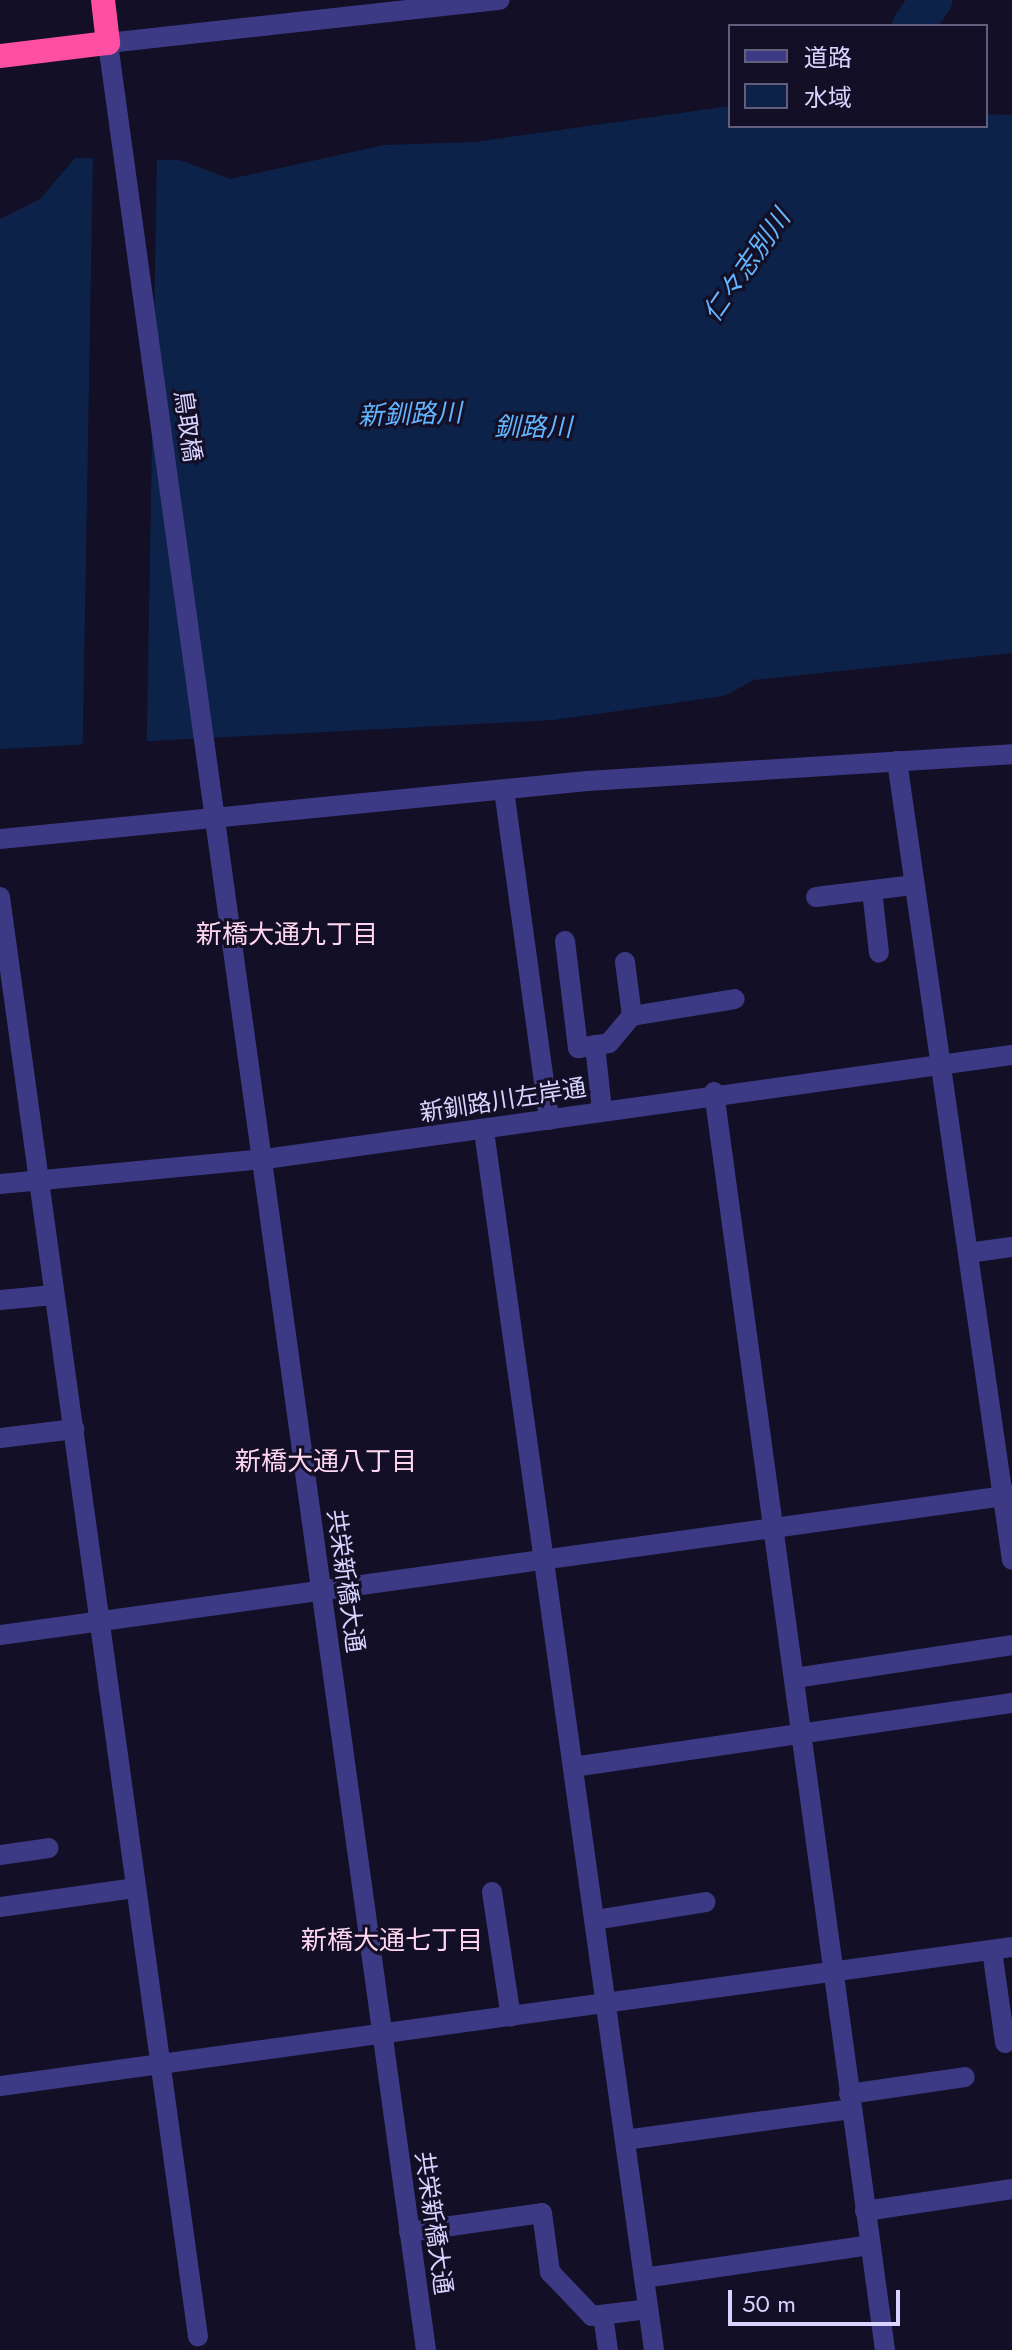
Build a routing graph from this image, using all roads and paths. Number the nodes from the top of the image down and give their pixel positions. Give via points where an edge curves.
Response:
1 (103, 0) edge
2 (500, 0) edge
3 (333, 10) edge
4 (108, 43) junction
5 (0, 56) edge
6 (1012, 754) edge
7 (897, 761) junction
8 (210, 771) joint
9 (504, 790) junction
10 (215, 819) junction
11 (0, 839) edge
12 (914, 885) junction
13 (872, 890) junction
14 (0, 897) edge
15 (816, 897) dead end
16 (565, 941) dead end
17 (879, 953) dead end
18 (625, 962) dead end
19 (735, 999) dead end
20 (632, 1016) junction
21 (595, 1045) junction
22 (1012, 1055) edge
23 (939, 1065) junction
24 (714, 1092) junction
25 (602, 1111) junction
26 (549, 1120) junction
27 (484, 1131) junction
28 (265, 1159) junction
29 (36, 1181) junction
30 (0, 1184) edge
31 (1012, 1247) edge
32 (968, 1253) junction
33 (54, 1295) junction
34 (0, 1300) edge
35 (74, 1429) junction
36 (0, 1438) edge
37 (1008, 1496) edge
38 (774, 1525) junction
39 (1012, 1560) edge
40 (544, 1563) junction
41 (320, 1594) junction
42 (102, 1620) junction
43 (0, 1635) edge
44 (1012, 1645) edge
45 (795, 1678) junction
46 (1012, 1703) edge
47 (804, 1734) junction
48 (573, 1767) junction
49 (49, 1848) dead end
50 (0, 1855) edge
51 (136, 1888) junction
52 (492, 1892) dead end
53 (706, 1902) dead end
54 (0, 1907) edge
55 (595, 1920) junction
56 (1002, 1948) edge
57 (831, 1974) junction
58 (606, 2003) junction
59 (511, 2017) junction
60 (381, 2035) junction
61 (1005, 2043) dead end
62 (158, 2064) junction
63 (965, 2077) dead end
64 (0, 2086) edge
65 (850, 2102) junction
66 (625, 2140) junction
67 (1012, 2189) edge
68 (865, 2211) junction
69 (409, 2232) junction
70 (870, 2245) junction
71 (644, 2278) junction
72 (648, 2309) junction
73 (603, 2315) junction
74 (198, 2336) dead end
75 (426, 2350) edge
76 (608, 2350) edge
77 (654, 2350) edge
78 (885, 2350) edge

1 - 4 highway
2 - 3 street
3 - 4 street
4 - 5 highway
4 - 8 street, 鳥取橋
6 - 7 street
7 - 9 street
7 - 12 street
8 - 10 street, 共栄新橋大通
9 - 10 street
9 - 26 street
10 - 11 street
10 - 28 street, 共栄新橋大通
12 - 13 street
12 - 23 street
13 - 15 street
13 - 17 street
14 - 29 street
16 - 21 street via 578,1048
18 - 20 street
19 - 20 street
20 - 21 street via 609,1043
21 - 25 street
22 - 23 street, 新釧路川左岸通
23 - 24 street, 新釧路川左岸通
23 - 32 street
24 - 25 street, 新釧路川左岸通
24 - 38 street
25 - 26 street, 新釧路川左岸通
26 - 27 street, 新釧路川左岸通
27 - 28 street, 新釧路川左岸通
27 - 40 street
28 - 29 street, 新釧路川左岸通
28 - 41 street, 共栄新橋大通
29 - 30 street, 新釧路川左岸通
29 - 33 street
31 - 32 street
32 - 37 street
33 - 34 street
33 - 35 street
35 - 36 street
35 - 42 street
37 - 38 street
37 - 39 street
38 - 40 street
38 - 45 street
40 - 41 street
40 - 48 street
41 - 42 street
41 - 60 street, 共栄新橋大通
42 - 43 street
42 - 51 street
44 - 45 street
45 - 47 street
46 - 47 street
47 - 48 street
47 - 57 street
48 - 55 street
49 - 50 street
51 - 54 street
51 - 62 street
52 - 59 street
53 - 55 street
55 - 58 street
56 - 57 street
56 - 61 street
57 - 58 street
57 - 65 street
58 - 59 street
58 - 66 street
59 - 60 street
60 - 62 street
60 - 69 street, 共栄新橋大通
62 - 64 street
62 - 74 street
63 - 65 street
65 - 66 street
65 - 68 street
66 - 71 street
67 - 68 street
68 - 70 street
69 - 73 street via 542,2213 550,2272 592,2316
69 - 75 street, 共栄新橋大通
70 - 71 street
70 - 78 street
71 - 72 street
72 - 73 street
72 - 77 street
73 - 76 street

